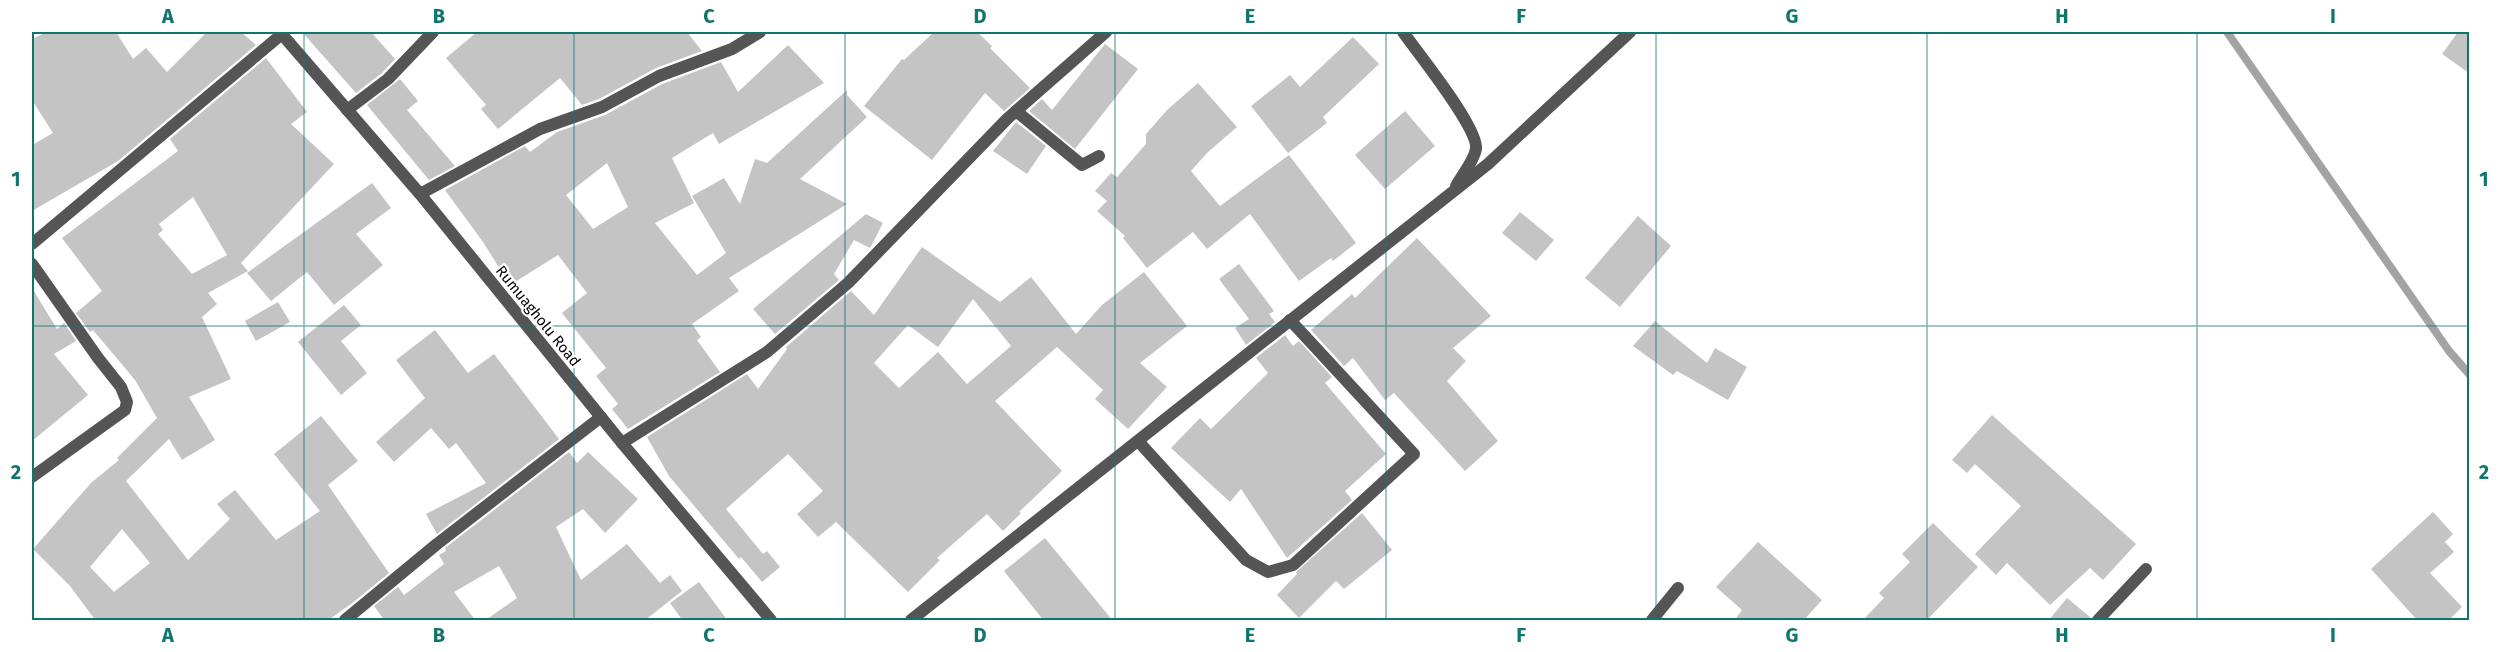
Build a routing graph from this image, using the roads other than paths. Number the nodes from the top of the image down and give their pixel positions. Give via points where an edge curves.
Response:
1 (433, 32) edge
2 (760, 32) edge
3 (1106, 32) edge
4 (1403, 32) edge
5 (1630, 32) edge
6 (281, 33) edge
7 (347, 110) junction
8 (1016, 111) junction
9 (1099, 156) dead end
10 (1452, 192) junction
11 (420, 194) junction
12 (32, 244) edge
13 (32, 264) edge
14 (1290, 320) junction
15 (601, 417) junction
16 (1138, 441) junction
17 (622, 444) junction
18 (32, 477) edge
19 (2146, 569) dead end
20 (1678, 588) dead end
21 (345, 621) edge
22 (771, 621) edge
23 (911, 621) edge
24 (1652, 621) edge
25 (2098, 621) edge

1 - 7 street via 388,79
2 - 11 street via 732,49 659,76 602,107 540,129
3 - 8 street
4 - 10 street via 1476,141 1476,152
5 - 10 street via 1488,164
6 - 7 street, Rumuagholu Road
6 - 12 street
7 - 11 street, Rumuagholu Road
8 - 9 street via 1082,165
8 - 17 street via 848,283 767,352
10 - 14 street
11 - 15 street, Rumuagholu Road
13 - 18 street via 122,387 127,402 125,410
14 - 16 street
14 - 16 street via 1414,454 1293,565 1268,572 1246,560
15 - 17 street, Rumuagholu Road
15 - 21 street
16 - 23 street
17 - 22 street, Rumuagholu Road
19 - 25 street
20 - 24 street

